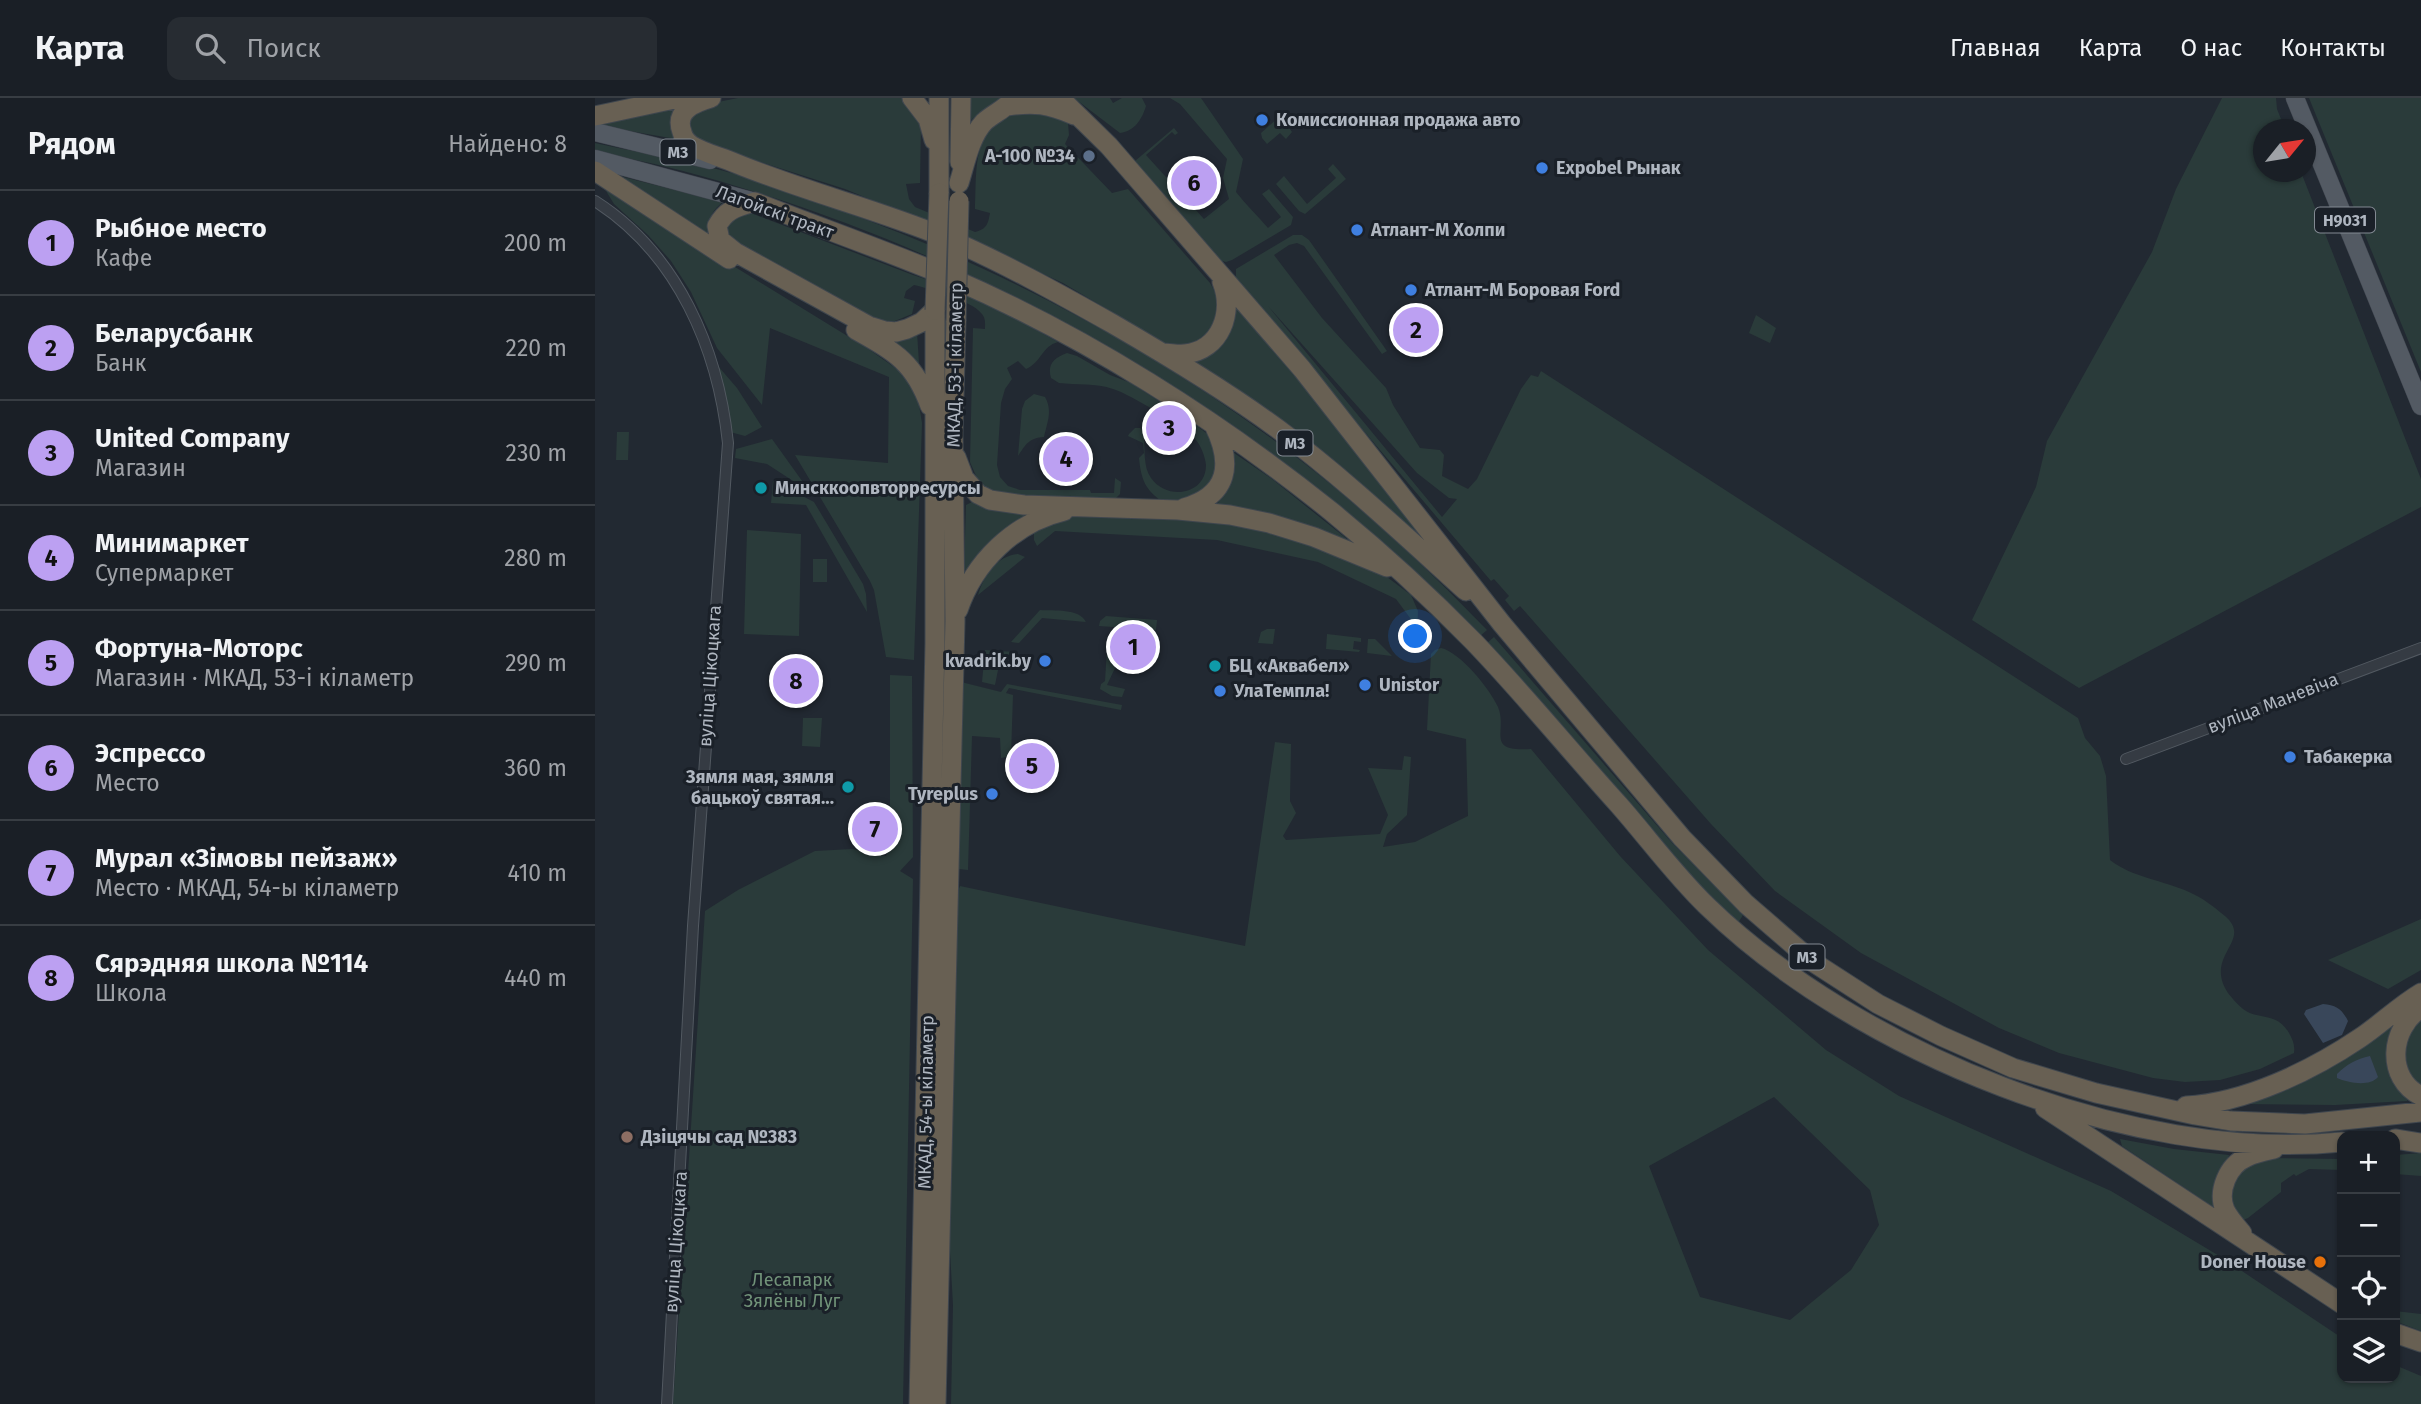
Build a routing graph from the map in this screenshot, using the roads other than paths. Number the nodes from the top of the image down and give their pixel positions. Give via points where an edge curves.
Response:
1 (679, 98) edge
2 (711, 98) edge
3 (912, 98) edge
4 (939, 98) edge
5 (961, 98) edge
6 (1060, 98) edge
7 (2295, 98) edge
8 (1011, 102) edge
9 (595, 116) edge
10 (1083, 119) junction
11 (595, 132) edge
12 (938, 157) junction
13 (595, 159) edge
14 (595, 171) edge
15 (761, 173) junction
16 (959, 192) junction
17 (595, 201) edge
18 (755, 202) junction
19 (1219, 274) junction
20 (935, 310) junction
21 (1163, 353) junction
22 (2421, 406) edge
23 (934, 416) junction
24 (1214, 425) junction
25 (953, 434) junction
26 (1082, 506) junction
27 (1178, 510) junction
28 (1406, 578) junction
29 (955, 621) junction
30 (1502, 624) junction
31 (2421, 648) edge
32 (2126, 759) dead end
33 (941, 800) junction
34 (2421, 993) edge
35 (2421, 1008) edge
36 (2023, 1095) junction
37 (2421, 1096) edge
38 (2157, 1107) junction
39 (2421, 1112) edge
40 (2421, 1135) edge
41 (2400, 1138) edge
42 (2400, 1140) edge
43 (2337, 1142) edge
44 (2421, 1143) edge
45 (2289, 1146) junction
46 (2254, 1247) junction
47 (2337, 1301) edge
48 (667, 1404) edge
49 (919, 1404) edge
50 (936, 1404) edge

1 - 9 highway
2 - 15 highway via 685,110 680,118 684,137 690,144
3 - 12 highway via 928,119
4 - 12 highway, МКАД, 53-і кіламетр
5 - 16 highway, МКАД, 53-і кіламетр
6 - 10 highway
7 - 22 main road, Н9031
8 - 10 highway via 1057,107
8 - 16 highway via 979,128
10 - 19 highway
11 - 15 main road, Лагойскі тракт / М3
12 - 20 highway, МКАД, 53-і кіламетр, bridge
13 - 18 main road, Лагойскі тракт / М3
14 - 23 highway via 731,260 904,359 919,378
15 - 21 highway, Лагойскі тракт / М3 via 944,238 1061,295
16 - 25 highway, МКАД, 53-і кіламетр, bridge
17 - 48 street, вуліца Цікоцкага via 644,243 695,317 717,377 728,443 693,926
18 - 20 highway via 724,213 717,226 720,240 735,252 885,331 907,329
18 - 24 highway, Лагойскі тракт / М3 via 951,278 1018,310
19 - 21 highway via 1228,306 1215,339 1185,354
19 - 30 highway via 1302,369
20 - 23 highway, МКАД, 53-і кіламетр
21 - 30 highway, М3 via 1279,430
23 - 33 highway, МКАД, 53-і кіламетр
24 - 27 highway via 1225,456 1224,476 1205,501
24 - 28 highway, М3 via 1326,507
25 - 26 highway via 964,478 978,494 1024,505
25 - 29 highway, МКАД, 53-і кіламетр
26 - 27 highway
26 - 29 highway via 1038,519 1014,533 975,573
27 - 28 highway via 1269,523
28 - 36 highway, М3 via 1478,646 1704,903 1744,940 1838,1007 1958,1069
29 - 33 highway, МКАД, 53-і кіламетр
30 - 38 highway, М3 via 1682,838 1746,904 1813,962 1878,1004 2013,1068
31 - 32 street, вуліца Маневіча
33 - 49 highway, МКАД, 54-ы кіламетр
33 - 50 highway, МКАД, 54-ы кіламетр
34 - 38 highway via 2352,1043 2285,1079 2210,1105
35 - 37 highway via 2402,1029 2395,1054 2402,1081
36 - 45 highway, М3 via 2165,1133
36 - 46 highway
38 - 39 highway, М3 via 2231,1121 2305,1124
40 - 41 highway
42 - 44 highway
43 - 45 highway, М3
45 - 46 highway via 2245,1157 2224,1183 2224,1208
46 - 47 highway

